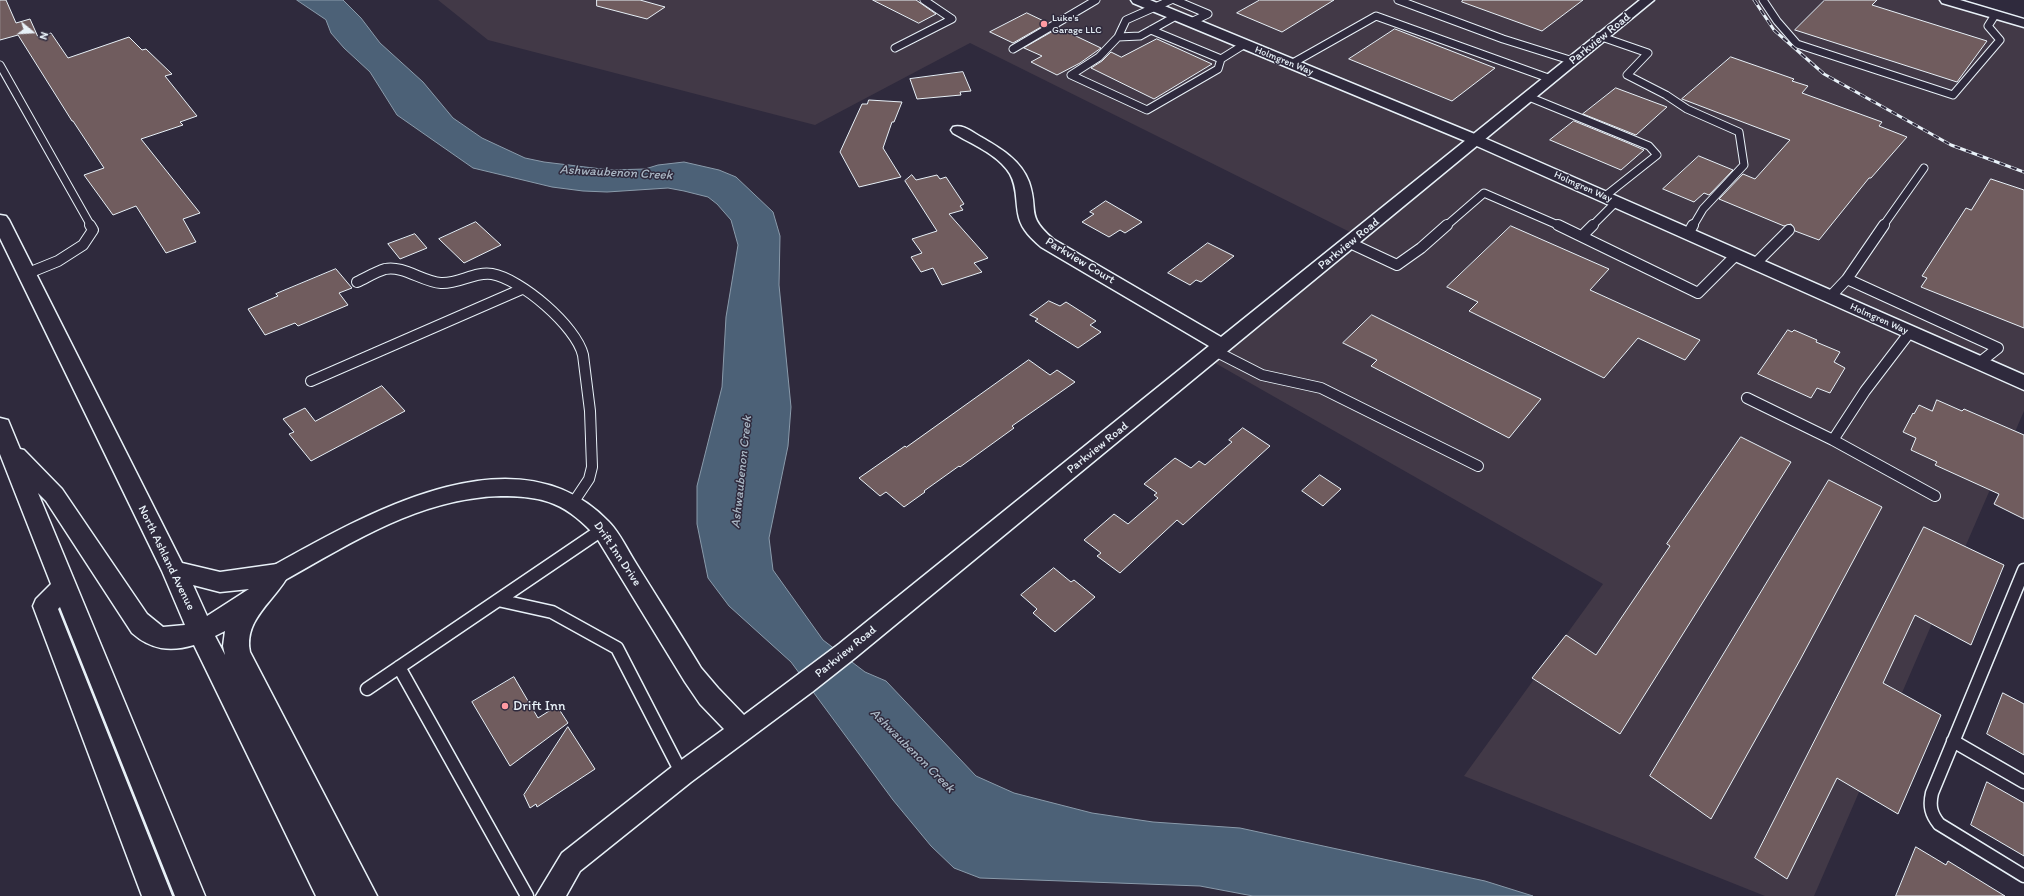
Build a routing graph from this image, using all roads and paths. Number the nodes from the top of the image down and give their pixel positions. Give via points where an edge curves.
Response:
1 (924, 0) edge
2 (1096, 0) edge
3 (1138, 0) edge
4 (1398, 0) edge
5 (1648, 0) edge
6 (1763, 0) edge
7 (1946, 0) edge
8 (1174, 9) edge
9 (1995, 15) junction
10 (2024, 23) edge
11 (1151, 30) junction
12 (1118, 37) junction
13 (1600, 37) junction
14 (1245, 44) junction
15 (895, 48) dead end
16 (1013, 49) dead end
17 (1221, 59) junction
18 (1573, 61) junction
19 (1292, 64) junction
20 (0, 66) edge
21 (1551, 79) junction
22 (1529, 97) junction
23 (958, 130) dead end
24 (1476, 140) junction
25 (1924, 168) dead end
26 (1610, 199) junction
27 (0, 220) edge
28 (1790, 230) dead end
29 (1688, 234) junction
30 (1582, 236) junction
31 (1350, 243) junction
32 (1736, 255) junction
33 (1755, 264) junction
34 (26, 274) junction
35 (1847, 279) junction
36 (357, 282) dead end
37 (522, 289) junction
38 (1830, 297) junction
39 (1910, 332) junction
40 (1220, 349) junction
41 (1979, 363) junction
42 (311, 381) dead end
43 (2024, 383) edge
44 (1747, 398) dead end
45 (0, 426) edge
46 (1833, 440) junction
47 (10, 450) junction
48 (1478, 466) dead end
49 (1935, 496) dead end
50 (573, 503) junction
51 (602, 529) junction
52 (2024, 570) edge
53 (174, 571) junction
54 (277, 574) junction
55 (64, 587) junction
56 (255, 599) junction
57 (498, 600) junction
58 (201, 632) junction
59 (399, 667) junction
60 (367, 689) dead end
61 (742, 730) junction
62 (1953, 741) junction
63 (682, 774) junction
64 (2024, 782) edge
65 (2024, 876) edge
66 (157, 896) edge
67 (190, 896) edge
68 (332, 896) edge
69 (362, 896) edge
70 (527, 896) edge
71 (550, 896) edge

1 - 15 lane via 952,19
2 - 16 lane
3 - 8 main road, Holmgren Way
4 - 18 lane via 1503,39
5 - 13 street, Parkview Road
6 - 9 lane via 1797,44 1953,95 1966,83 1986,54 2000,40 1988,26
7 - 9 street
8 - 11 lane
8 - 12 lane via 1126,20
8 - 14 main road, Holmgren Way
9 - 10 street
11 - 12 lane via 1140,36
11 - 17 lane
12 - 17 lane via 1099,57 1071,76 1147,110 1218,69
13 - 18 street, Parkview Road
13 - 29 lane via 1648,53 1626,75 1666,95 1687,109 1739,132 1744,165 1703,209
14 - 17 lane
14 - 19 main road, Holmgren Way
18 - 21 street, Parkview Road
19 - 21 lane via 1376,16
19 - 24 main road, Holmgren Way
20 - 34 lane via 93,230 83,245 58,261
21 - 22 street, Parkview Road
22 - 24 street, Parkview Road
22 - 26 lane via 1649,146 1656,152 1656,155
23 - 40 street, Parkview Court via 1014,168 1021,181 1027,222 1038,236
24 - 26 main road, Holmgren Way
24 - 31 street, Parkview Road
25 - 35 lane
26 - 29 main road, Holmgren Way
26 - 30 lane
27 - 34 main road, North Ashland Avenue
28 - 33 lane
29 - 32 main road, Holmgren Way
30 - 31 lane via 1484,193 1421,248 1397,265
30 - 32 lane via 1698,293
31 - 40 street, Parkview Road
32 - 33 main road, Holmgren Way
33 - 38 main road, Holmgren Way
34 - 53 main road, North Ashland Avenue
35 - 38 lane
35 - 41 lane via 1998,348
36 - 37 lane via 387,269 441,284 484,274 498,275
37 - 42 lane
37 - 50 lane via 564,322 581,346 588,392 592,474
38 - 39 main road, Holmgren Way
39 - 41 main road, Holmgren Way
39 - 46 lane via 1865,390
40 - 48 lane via 1262,375 1321,388
40 - 61 street, Parkview Road via 847,651
41 - 43 main road, Holmgren Way
44 - 46 lane
45 - 47 main road
46 - 49 lane
47 - 55 main road
47 - 58 main road via 54,495 138,622 154,636 170,640
50 - 51 street, Drift Inn Drive
50 - 54 street, Drift Inn Drive via 533,489 496,487 450,493 404,508
51 - 57 lane
51 - 61 street, Drift Inn Drive via 693,674 709,696
52 - 62 lane
53 - 54 main road via 220,582
53 - 58 main road, North Ashland Avenue
54 - 56 main road
55 - 66 main road via 45,606
55 - 67 main road
56 - 58 main road
56 - 69 main road via 236,631 234,644 237,653
57 - 59 lane
57 - 63 lane via 552,612 617,648
58 - 68 main road, North Ashland Avenue
59 - 60 lane
59 - 70 lane
61 - 63 street, Parkview Road
62 - 64 lane
62 - 65 lane via 1932,793 1929,804 1932,815 1939,824
63 - 71 street, Parkview Road via 571,862

